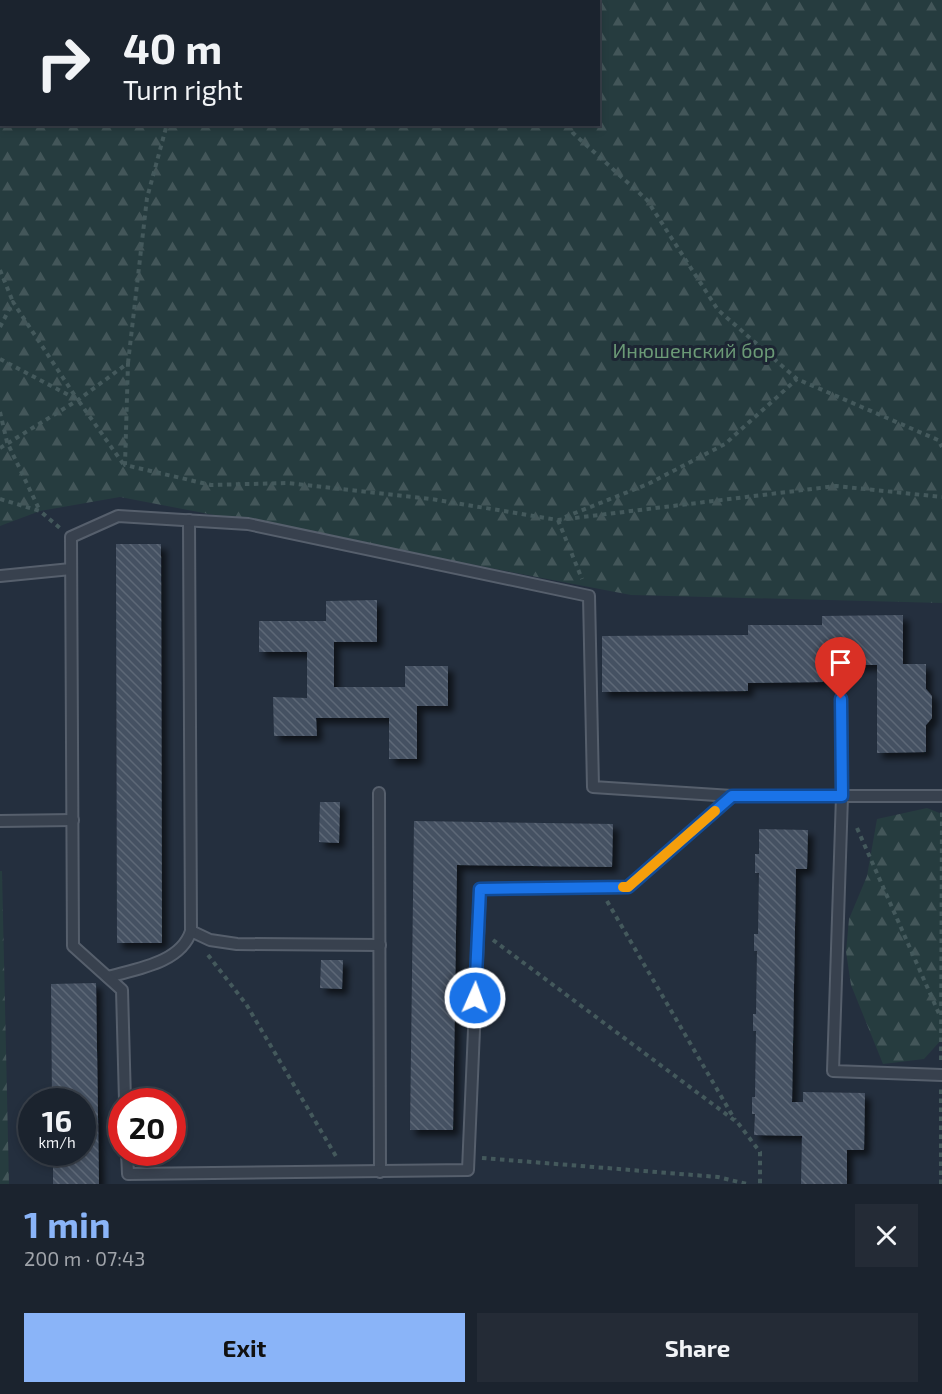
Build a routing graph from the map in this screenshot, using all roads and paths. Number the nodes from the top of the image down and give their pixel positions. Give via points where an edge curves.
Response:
1 (166, 126) edge
2 (569, 126) edge
3 (0, 270) edge
4 (14, 302) junction
5 (0, 327) edge
6 (0, 359) edge
7 (128, 363) junction
8 (797, 380) junction
9 (78, 400) junction
10 (0, 412) edge
11 (0, 435) edge
12 (7, 442) junction
13 (942, 447) edge
14 (0, 448) edge
15 (125, 465) junction
16 (942, 497) edge
17 (0, 499) edge
18 (40, 511) junction
19 (189, 520) junction
20 (558, 520) junction
21 (71, 537) junction
22 (71, 568) junction
23 (0, 576) edge
24 (589, 597) junction
25 (841, 699) dead end
26 (380, 793) dead end
27 (732, 796) junction
28 (842, 796) junction
29 (942, 796) edge
30 (73, 820) junction
31 (0, 821) edge
32 (856, 828) dead end
33 (599, 888) junction
34 (478, 929) junction
35 (190, 931) junction
36 (380, 945) junction
37 (108, 977) junction
38 (941, 1020) edge
39 (942, 1075) edge
40 (126, 1088) edge
41 (738, 1124) junction
42 (468, 1157) junction
43 (128, 1166) edge
44 (345, 1172) junction
45 (361, 1172) junction
46 (380, 1172) junction
47 (361, 1184) edge
48 (747, 1184) edge
49 (760, 1184) edge
50 (941, 1184) edge

1 - 7 path via 147,198
2 - 8 path via 648,200 718,310
3 - 4 path
4 - 5 path
4 - 9 path
6 - 9 path
7 - 9 path
7 - 15 path
8 - 13 path via 938,440
8 - 20 path via 725,444 648,484
9 - 12 path
9 - 15 path
10 - 12 path
11 - 12 path
12 - 14 path
12 - 18 path
15 - 20 path via 211,485 288,483 431,499
16 - 20 path via 836,486
17 - 18 path
18 - 21 path
19 - 21 lane via 118,516
19 - 24 lane via 248,524
19 - 35 lane
20 - 24 path
21 - 22 lane
22 - 23 lane
22 - 30 lane
24 - 27 lane via 593,787
25 - 28 lane
26 - 36 lane
27 - 28 lane
27 - 33 lane via 628,887
28 - 29 lane
28 - 39 lane via 833,1071
29 - 38 path
30 - 31 lane
30 - 37 lane via 74,946
32 - 38 path
33 - 34 lane via 480,889
33 - 41 path
34 - 41 path
34 - 42 lane
35 - 36 lane via 210,940 237,944
35 - 37 lane via 183,947 166,958
35 - 44 path via 246,1004
36 - 46 lane
37 - 40 lane via 122,990
38 - 39 path
39 - 50 path
41 - 49 path via 760,1152
42 - 46 lane via 468,1170
42 - 48 path via 718,1177
43 - 44 lane via 128,1174
44 - 45 lane
45 - 46 lane
45 - 47 lane

